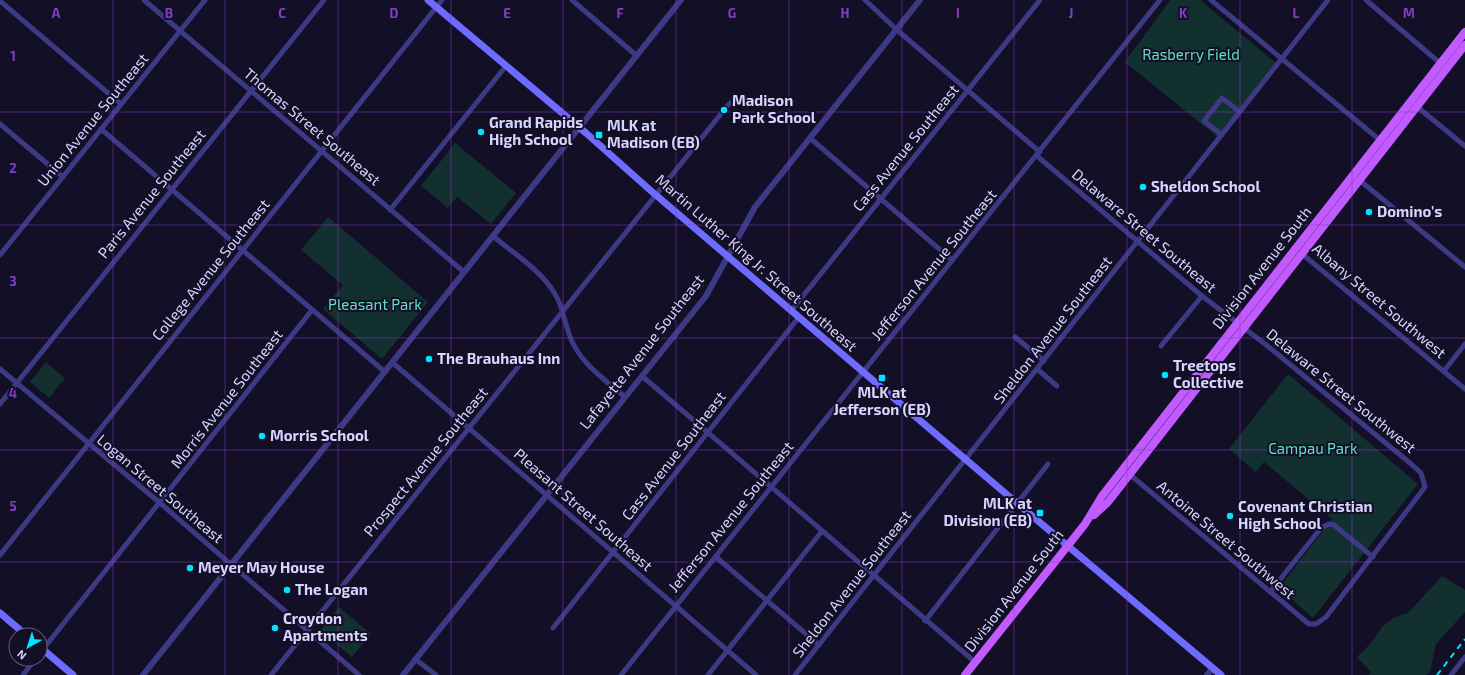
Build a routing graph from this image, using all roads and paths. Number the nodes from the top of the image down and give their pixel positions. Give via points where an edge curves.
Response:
1 (144, 0) edge
2 (205, 0) edge
3 (324, 0) edge
4 (428, 0) edge
5 (442, 0) edge
6 (572, 0) edge
7 (681, 0) edge
8 (865, 0) edge
9 (920, 0) edge
10 (1040, 0) edge
11 (1160, 0) edge
12 (1211, 0) edge
13 (1328, 0) edge
14 (1366, 0) edge
15 (0, 1) edge
16 (436, 7) junction
17 (180, 30) junction
18 (897, 30) junction
19 (1465, 32) edge
20 (1465, 45) edge
21 (637, 56) junction
22 (1281, 59) junction
23 (1440, 64) junction
24 (506, 66) junction
25 (968, 89) junction
26 (251, 91) junction
27 (737, 98) dead end
28 (121, 104) junction
29 (1414, 104) junction
30 (1240, 112) junction
31 (0, 124) edge
32 (580, 127) junction
33 (101, 129) junction
34 (1222, 135) junction
35 (810, 138) junction
36 (1383, 143) junction
37 (1465, 146) edge
38 (322, 150) junction
39 (1038, 154) junction
40 (63, 176) junction
41 (1356, 178) junction
42 (171, 189) junction
43 (656, 194) junction
44 (880, 200) junction
45 (390, 210) junction
46 (492, 236) junction
47 (1138, 241) junction
48 (1295, 248) junction
49 (243, 250) junction
50 (1303, 254) junction
51 (0, 255) edge
52 (727, 255) junction
53 (952, 260) junction
54 (1465, 267) edge
55 (464, 272) junction
56 (1202, 296) junction
57 (312, 310) junction
58 (563, 310) junction
59 (791, 310) junction
60 (799, 317) junction
61 (1237, 323) junction
62 (1244, 328) junction
63 (1015, 337) dead end
64 (1465, 344) edge
65 (1161, 346) dead end
66 (1044, 361) junction
67 (393, 363) junction
68 (0, 369) edge
69 (1037, 369) junction
70 (864, 371) junction
71 (1444, 371) junction
72 (385, 372) junction
73 (642, 376) junction
74 (16, 383) junction
75 (1057, 386) dead end
76 (1465, 389) edge
77 (625, 397) junction
78 (0, 404) edge
79 (468, 428) junction
80 (707, 433) junction
81 (88, 443) junction
82 (966, 459) junction
83 (1048, 464) dead end
84 (1126, 472) junction
85 (771, 487) junction
86 (546, 494) junction
87 (160, 503) junction
88 (1018, 504) junction
89 (822, 531) junction
90 (1068, 546) junction
91 (614, 553) junction
92 (0, 555) edge
93 (716, 556) junction
94 (1373, 557) junction
95 (231, 564) junction
96 (874, 576) junction
97 (1270, 592) junction
98 (767, 601) junction
99 (676, 605) junction
100 (0, 613) edge
101 (925, 621) junction
102 (17, 627) edge
103 (553, 628) dead end
104 (307, 630) junction
105 (48, 641) edge
106 (819, 645) junction
107 (728, 651) junction
108 (48, 655) edge
109 (1465, 657) edge
110 (416, 659) junction
111 (975, 662) junction
112 (1213, 668) junction
113 (73, 675) edge
114 (143, 675) edge
115 (271, 675) edge
116 (359, 675) edge
117 (403, 675) edge
118 (436, 675) edge
119 (621, 675) edge
120 (708, 675) edge
121 (756, 675) edge
122 (795, 675) edge
123 (965, 675) edge
124 (1207, 675) edge
125 (1221, 675) edge
126 (1451, 675) edge

1 - 17 street, Thomas Street Southeast
2 - 17 street, Union Avenue Southeast
3 - 26 street, Paris Avenue Southeast
4 - 16 main road, Martin Luther King Jr. Street Southeast
5 - 16 street, College Avenue Southeast
6 - 21 street
7 - 21 street
8 - 18 street, Delaware Street Southeast
9 - 18 street, Lafayette Avenue Southeast
10 - 25 street, Cass Avenue Southeast
11 - 39 street, Jefferson Avenue Southeast
12 - 22 street
13 - 22 street, Sheldon Avenue Southeast
14 - 23 street
15 - 28 street
16 - 24 main road, Martin Luther King Jr. Street Southeast
16 - 38 street, College Avenue Southeast
17 - 26 street, Thomas Street Southeast
17 - 28 street, Union Avenue Southeast
18 - 25 street, Delaware Street Southeast
18 - 35 street, Lafayette Avenue Southeast
19 - 23 main road, Division Avenue South
20 - 29 main road, Division Avenue South
21 - 32 street
22 - 30 street, Sheldon Avenue Southeast
22 - 36 street
23 - 29 main road, Division Avenue South
24 - 32 main road, Martin Luther King Jr. Street Southeast
24 - 45 street
25 - 39 street, Delaware Street Southeast
25 - 44 street, Cass Avenue Southeast
26 - 38 street, Thomas Street Southeast
26 - 42 street, Paris Avenue Southeast
27 - 43 street, Prospect Avenue Southeast via 728,105
28 - 33 street, Union Avenue Southeast
29 - 36 main road, Division Avenue South
29 - 37 street
30 - 34 street, Sheldon Avenue Southeast
30 - 34 street via 1222,98 1204,121
31 - 40 street
32 - 43 main road, Martin Luther King Jr. Street Southeast
32 - 46 street
33 - 40 street, Union Avenue Southeast
33 - 42 street
34 - 47 street, Sheldon Avenue Southeast
35 - 44 street
35 - 52 street, Lafayette Avenue Southeast via 754,207
36 - 41 main road, Division Avenue South
38 - 45 street, Thomas Street Southeast
38 - 49 street, College Avenue Southeast
39 - 47 street, Delaware Street Southeast
39 - 53 street, Jefferson Avenue Southeast
40 - 51 street, Union Avenue Southeast
41 - 48 main road, Division Avenue South
41 - 50 main road, Division Avenue South
41 - 54 street
42 - 49 street
42 - 74 street, Paris Avenue Southeast
43 - 52 main road, Martin Luther King Jr. Street Southeast
43 - 58 street, Prospect Avenue Southeast
44 - 53 street
44 - 59 street, Cass Avenue Southeast
45 - 55 street, Thomas Street Southeast
46 - 55 street
46 - 58 street via 544,279 556,294
47 - 56 street, Delaware Street Southeast
47 - 66 street, Sheldon Avenue Southeast
48 - 50 street, Albany Street Southwest
48 - 61 main road, Division Avenue South
49 - 57 street
49 - 81 street, College Avenue Southeast
50 - 62 main road, Division Avenue South
50 - 71 street, Albany Street Southwest
52 - 59 main road, Martin Luther King Jr. Street Southeast
52 - 73 street, Lafayette Avenue Southeast via 706,296
53 - 70 street, Jefferson Avenue Southeast
55 - 67 street
56 - 61 street, Delaware Street Southeast
56 - 65 street
57 - 72 street
57 - 87 street, Morris Avenue Southeast
58 - 77 street via 569,334 579,355
58 - 79 street, Prospect Avenue Southeast
59 - 60 main road, Martin Luther King Jr. Street Southeast
60 - 70 main road, Martin Luther King Jr. Street Southeast
60 - 80 street, Cass Avenue Southeast
61 - 62 street, Delaware Street Southwest
61 - 84 main road, Division Avenue South
62 - 84 main road, Division Avenue South
62 - 94 street, Delaware Street Southwest via 1421,473 1425,481 1424,491
63 - 66 street
64 - 71 street
66 - 69 street, Sheldon Avenue Southeast
67 - 72 street
67 - 79 street, Pleasant Street Southeast
68 - 74 street, Logan Street Southeast
69 - 75 street
69 - 82 street, Sheldon Avenue Southeast
70 - 82 main road, Martin Luther King Jr. Street Southeast
70 - 85 street, Jefferson Avenue Southeast
71 - 76 street, Albany Street Southwest
72 - 95 street
73 - 77 street, Lafayette Avenue Southeast
73 - 80 street
74 - 78 street, Paris Avenue Southeast
74 - 81 street, Logan Street Southeast
77 - 86 street, Lafayette Avenue Southeast
79 - 86 street, Pleasant Street Southeast
79 - 104 street, Prospect Avenue Southeast
80 - 85 street
80 - 91 street, Cass Avenue Southeast
81 - 87 street, Logan Street Southeast
81 - 92 street, College Avenue Southeast
82 - 88 main road, Martin Luther King Jr. Street Southeast
82 - 96 street, Sheldon Avenue Southeast
83 - 88 street
84 - 90 main road, Division Avenue South via 1102,496
84 - 97 street, Antoine Street Southwest
85 - 89 street
85 - 93 street, Jefferson Avenue Southeast
86 - 91 street, Pleasant Street Southeast
86 - 110 street, Lafayette Avenue Southeast
87 - 95 street, Logan Street Southeast
87 - 105 street, Morris Avenue Southeast
88 - 90 main road, Martin Luther King Jr. Street Southeast
88 - 101 street
89 - 96 street
89 - 98 street
90 - 111 main road, Division Avenue South
90 - 112 main road, Martin Luther King Jr. Street Southeast
91 - 99 street, Pleasant Street Southeast
91 - 103 street, Cass Avenue Southeast
93 - 98 street
93 - 99 street, Jefferson Avenue Southeast
94 - 97 street, Antoine Street Southwest via 1326,617 1316,624 1309,624 1303,620
94 - 97 street via 1334,525 1329,524 1321,528
95 - 104 street, Logan Street Southeast
95 - 114 street
96 - 101 street
96 - 106 street, Sheldon Avenue Southeast
98 - 106 street
98 - 107 street
99 - 107 street, Pleasant Street Southeast
99 - 119 street, Jefferson Avenue Southeast
100 - 102 main road
101 - 111 street
104 - 115 street, Prospect Avenue Southeast
104 - 116 street, Logan Street Southeast
106 - 122 street, Sheldon Avenue Southeast
107 - 120 street
107 - 121 street, Pleasant Street Southeast
108 - 113 main road
109 - 126 street
110 - 117 street, Lafayette Avenue Southeast
110 - 118 street
111 - 123 main road, Division Avenue South
112 - 124 street
112 - 125 main road, Martin Luther King Jr. Street Southeast

